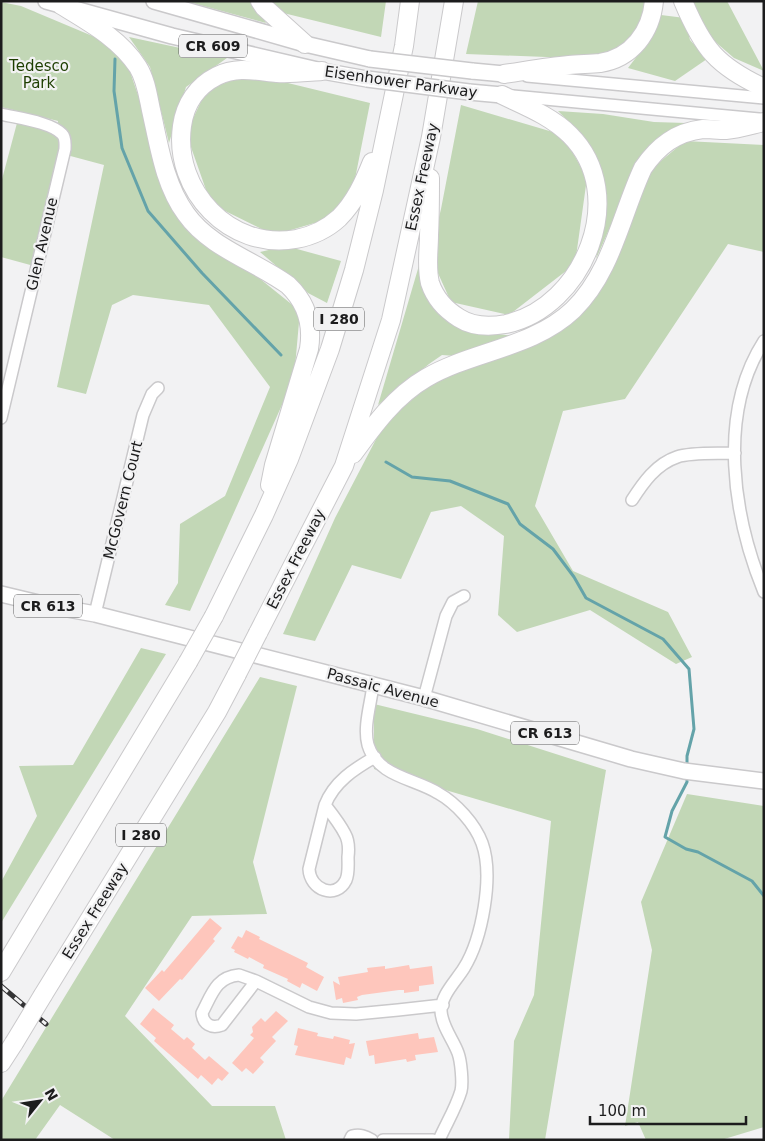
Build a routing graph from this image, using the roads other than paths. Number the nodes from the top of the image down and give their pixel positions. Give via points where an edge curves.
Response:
1 (154, 1) edge
2 (260, 1) edge
3 (405, 1) edge
4 (410, 1) edge
5 (454, 1) edge
6 (463, 1) edge
7 (654, 1) edge
8 (683, 1) edge
9 (54, 3) edge
10 (448, 42) junction
11 (305, 44) junction
12 (404, 46) junction
13 (322, 71) junction
14 (504, 74) junction
15 (764, 88) edge
16 (502, 95) junction
17 (764, 98) edge
18 (1, 114) edge
19 (389, 115) junction
20 (764, 121) edge
21 (431, 137) junction
22 (764, 341) edge
23 (158, 388) dead end
24 (1, 418) edge
25 (735, 453) junction
26 (344, 466) junction
27 (632, 500) dead end
28 (264, 515) junction
29 (764, 592) edge
30 (1, 594) edge
31 (464, 596) dead end
32 (95, 614) junction
33 (373, 685) junction
34 (424, 698) junction
35 (375, 757) junction
36 (764, 781) edge
37 (325, 805) junction
38 (4, 968) edge
39 (256, 981) junction
40 (443, 1005) junction
41 (1, 1063) edge
42 (350, 1140) edge
43 (372, 1140) edge
44 (382, 1140) edge
45 (433, 1140) edge
46 (439, 1140) edge

1 - 11 main road, Eisenhower Parkway / CR 609
2 - 11 highway
3 - 12 highway
4 - 12 highway, I 280
5 - 10 highway, Essex Freeway / I 280
6 - 10 highway
7 - 14 highway via 645,33 618,57 600,63
8 - 15 highway via 705,46 716,59 744,79
9 - 13 main road, Eisenhower Parkway / CR 609 via 172,36
9 - 28 highway via 111,38 138,68 165,169 186,214 208,236 288,285 307,312 311,336 309,349 274,465
10 - 21 highway, Essex Freeway / I 280
11 - 14 main road, Eisenhower Parkway / CR 609, bridge via 370,58
12 - 19 highway, I 280
13 - 16 main road, Eisenhower Parkway / CR 609, bridge
13 - 19 highway via 226,72 206,82 190,100 180,147 185,168 192,186 209,210 231,227 254,237 279,241 305,237 328,226 348,208 364,182
14 - 17 street, Eisenhower Parkway
16 - 20 street, Eisenhower Parkway
16 - 21 highway via 546,117 570,135 586,157 594,176 597,215 592,243 564,290 545,306 522,319 486,327 464,322 436,295 430,284 428,268
18 - 24 street, Glen Avenue via 51,126 65,139
19 - 28 highway, I 280 via 363,235 330,349 289,459
20 - 26 highway via 727,130 704,129 667,141 644,168 607,261 591,288 573,309 538,334 440,371 413,386 376,423
21 - 26 highway, Essex Freeway / I 280 via 391,320
22 - 25 street via 751,366 740,400
23 - 32 street, McGovern Court via 143,415
25 - 27 street via 677,457 652,474
25 - 29 street via 737,498 743,531
26 - 41 highway, Essex Freeway / I 280, bridge via 217,712
28 - 38 highway, I 280, bridge via 188,662
30 - 32 main road, Passaic Avenue / CR 613
31 - 34 street via 453,602 446,616
32 - 33 main road, Passaic Avenue / CR 613
33 - 34 main road, Passaic Avenue / CR 613
33 - 35 street via 366,733
34 - 36 main road, Passaic Avenue / CR 613 via 631,759
35 - 37 street via 337,784
35 - 40 street via 392,774 439,793 470,822 482,842 487,862 481,921 474,948
37 - 37 street via 309,876 315,886 329,891 337,889 346,880 349,844
39 - 39 street via 239,975 219,982 202,1012 206,1024 211,1027 222,1025
39 - 40 street via 331,1014
40 - 46 street via 444,1023 458,1054 462,1089
42 - 43 street via 358,1135
44 - 45 street

